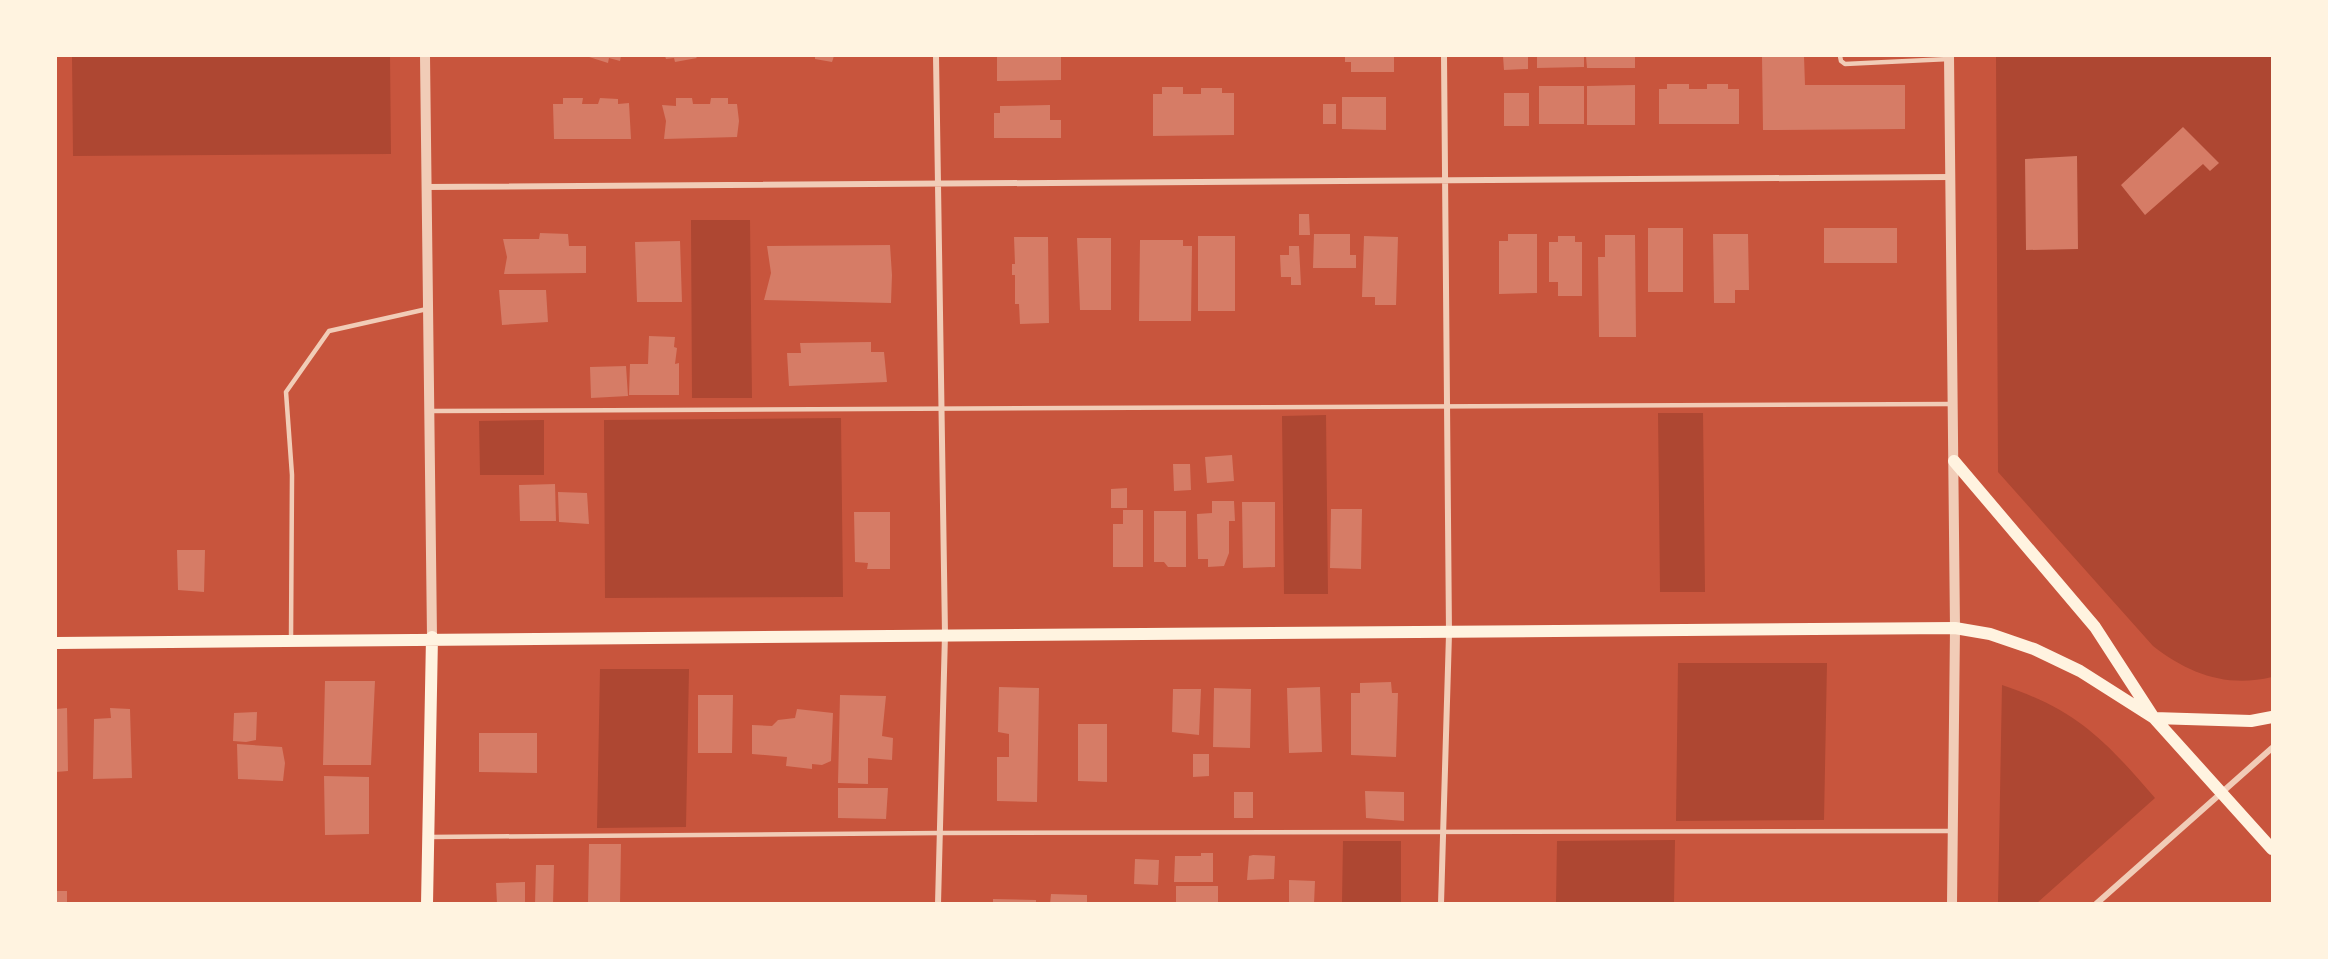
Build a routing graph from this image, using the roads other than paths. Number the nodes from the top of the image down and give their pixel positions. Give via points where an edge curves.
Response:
1 (424, 56) edge
2 (936, 56) edge
3 (1444, 56) edge
4 (1840, 56) edge
5 (1949, 57) edge
6 (1950, 177) junction
7 (1445, 181) junction
8 (938, 184) junction
9 (426, 187) junction
10 (428, 309) junction
11 (1953, 404) junction
12 (942, 407) junction
13 (1446, 408) junction
14 (429, 411) junction
15 (1954, 461) junction
16 (1955, 628) junction
17 (945, 634) junction
18 (1449, 634) junction
19 (432, 638) junction
20 (291, 640) junction
21 (56, 644) edge
22 (2272, 717) edge
23 (2154, 718) junction
24 (2272, 748) edge
25 (2222, 792) junction
26 (1953, 831) junction
27 (1443, 832) junction
28 (940, 833) junction
29 (428, 837) junction
30 (2272, 849) edge
31 (427, 903) edge
32 (939, 903) edge
33 (1441, 903) edge
34 (1953, 903) edge
35 (2096, 903) edge

1 - 9 street
2 - 8 street
3 - 7 street
4 - 5 lane via 1845,64
5 - 6 street
6 - 7 street
6 - 11 street
7 - 8 street
7 - 13 street
8 - 9 street
8 - 12 street
9 - 10 street
10 - 14 street
10 - 20 lane via 329,331 286,392 292,475
11 - 13 lane
11 - 15 street
12 - 13 lane
12 - 14 lane
12 - 17 street
13 - 18 street
14 - 19 street
15 - 16 street
15 - 23 main road via 2095,627
16 - 18 main road
16 - 23 main road via 1990,634 2034,649 2080,671
16 - 26 street
17 - 18 main road
17 - 19 main road
17 - 28 street
18 - 27 street
19 - 20 main road
19 - 29 main road
20 - 21 main road
22 - 23 main road via 2251,721
23 - 25 main road
24 - 25 street
25 - 30 main road
25 - 35 street
26 - 27 lane
26 - 34 street
27 - 28 lane
27 - 33 street
28 - 29 lane
28 - 32 street
29 - 31 main road

